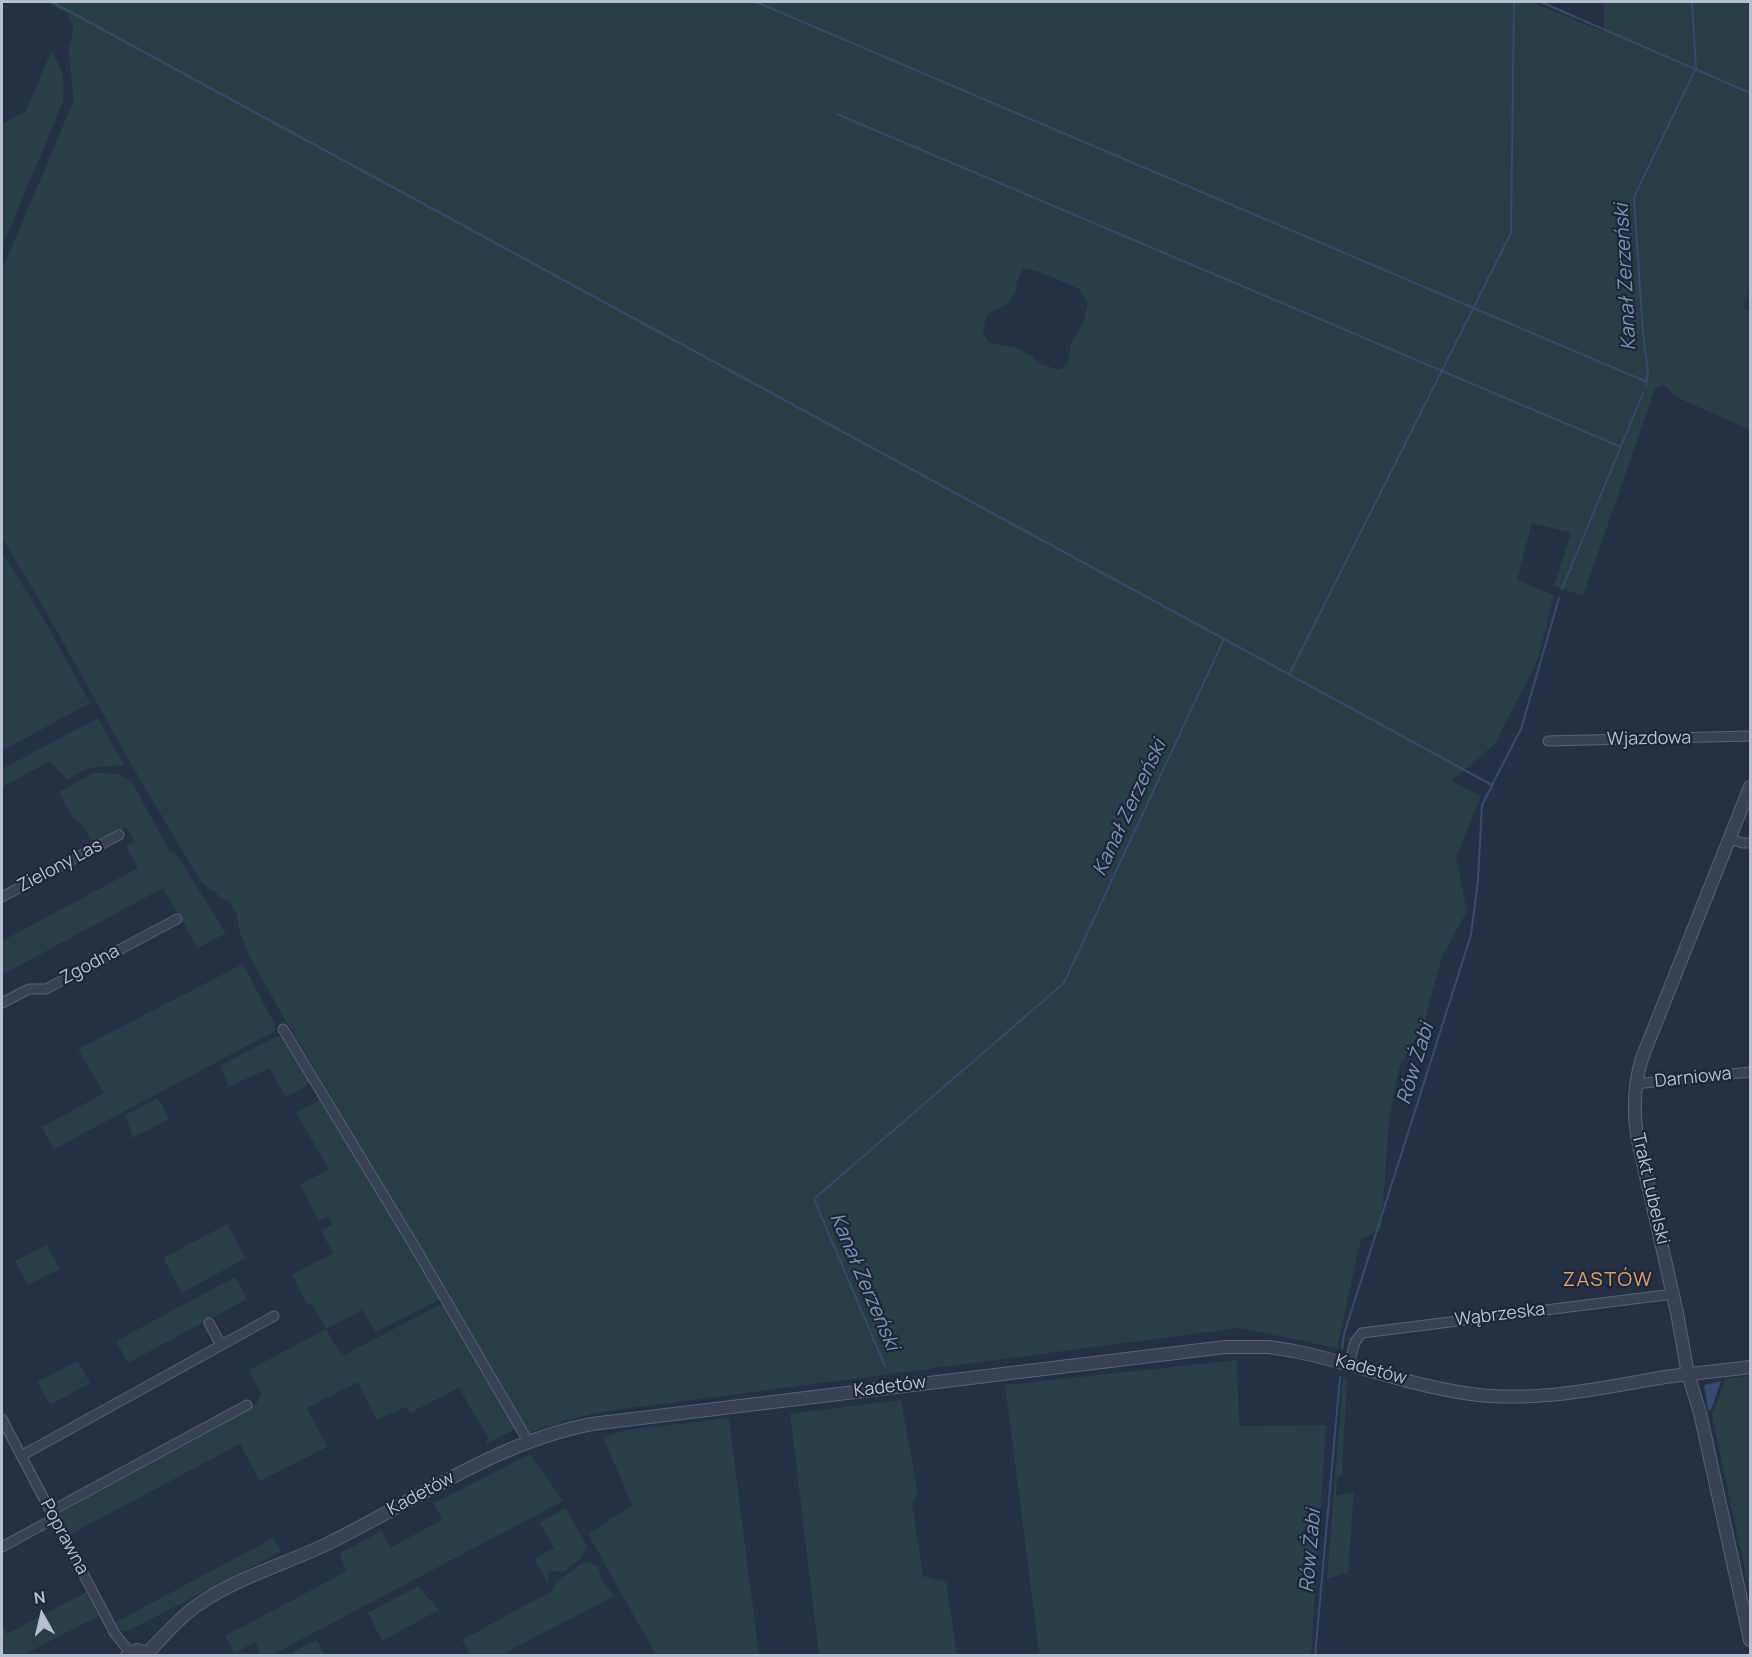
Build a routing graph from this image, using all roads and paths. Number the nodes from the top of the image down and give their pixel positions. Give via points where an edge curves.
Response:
1 (1750, 736) edge
2 (1548, 741) dead end
3 (1750, 787) edge
4 (119, 835) dead end
5 (1730, 839) junction
6 (1750, 843) edge
7 (2, 897) edge
8 (177, 919) dead end
9 (2, 1003) edge
10 (284, 1029) dead end
11 (1750, 1072) edge
12 (1635, 1084) junction
13 (1673, 1294) junction
14 (274, 1317) dead end
15 (209, 1323) dead end
16 (222, 1345) junction
17 (1349, 1364) junction
18 (1750, 1366) edge
19 (1688, 1374) junction
20 (247, 1406) dead end
21 (2, 1419) edge
22 (528, 1441) junction
23 (21, 1456) junction
24 (53, 1514) junction
25 (2, 1547) edge
26 (1750, 1640) edge
27 (129, 1654) edge
28 (146, 1655) edge

1 - 2 street, Wjazdowa
3 - 5 street, Trakt Lubelski
4 - 7 street, Zielony Las
5 - 6 street
5 - 12 street, Trakt Lubelski
8 - 9 street, Zgodna via 46,988 28,988
10 - 22 street
11 - 12 street, Darniowa
12 - 13 street, Trakt Lubelski via 1637,1136
13 - 17 street, Wąbrzeska via 1362,1333
13 - 19 street, Trakt Lubelski
14 - 16 street
15 - 16 street
16 - 23 street
17 - 19 street, Kadetów via 1449,1390 1517,1397
17 - 22 street, Kadetów via 1269,1347 1225,1347 592,1424
18 - 19 street, Kadetów
19 - 26 street, Trakt Lubelski
20 - 24 street
21 - 23 street, Poprawna
22 - 28 street, Kadetów via 327,1544 200,1603
23 - 24 street, Poprawna
24 - 25 street
24 - 27 street, Poprawna
27 - 28 street via 137,1650

